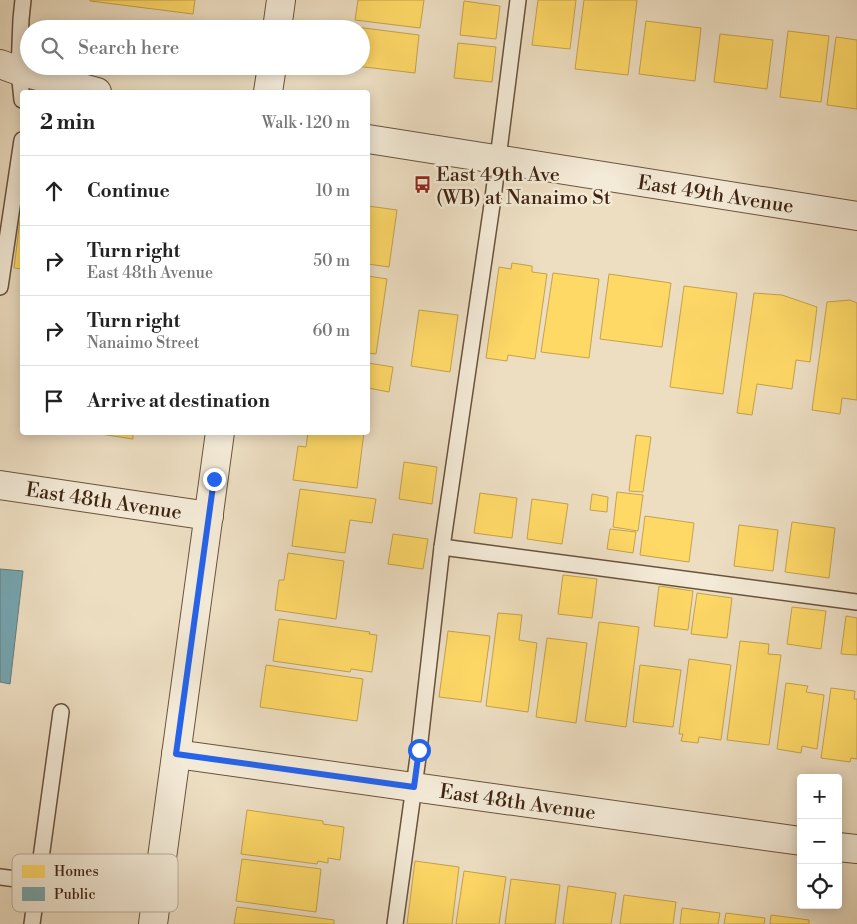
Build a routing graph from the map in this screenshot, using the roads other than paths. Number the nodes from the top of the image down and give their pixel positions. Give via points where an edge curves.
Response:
1 (23, 0) edge
2 (281, 0) edge
3 (518, 0) edge
4 (21, 20) edge
5 (278, 20) edge
6 (20, 23) edge
7 (10, 67) edge
8 (38, 75) edge
9 (271, 75) edge
10 (90, 90) edge
11 (268, 90) edge
12 (20, 94) edge
13 (370, 139) edge
14 (20, 153) edge
15 (498, 160) junction
16 (857, 216) edge
17 (0, 287) edge
18 (220, 435) edge
19 (0, 485) edge
20 (209, 516) junction
21 (442, 547) junction
22 (857, 602) edge
23 (61, 712) dead end
24 (176, 754) junction
25 (414, 787) junction
26 (797, 840) edge
27 (842, 847) edge
28 (857, 849) edge
29 (42, 854) edge
30 (163, 854) edge
31 (395, 924) edge

1 - 4 lane
2 - 5 street
3 - 15 lane
6 - 7 lane
7 - 12 lane
8 - 10 street
9 - 11 street
13 - 15 street, East 49th Avenue
14 - 17 lane
15 - 16 street, East 49th Avenue
15 - 21 lane
18 - 20 street
19 - 20 street, East 48th Avenue
20 - 24 street
21 - 22 lane
21 - 25 lane
23 - 29 lane
24 - 25 street, East 48th Avenue
24 - 30 street
25 - 26 street, East 48th Avenue
25 - 31 lane
27 - 28 street

